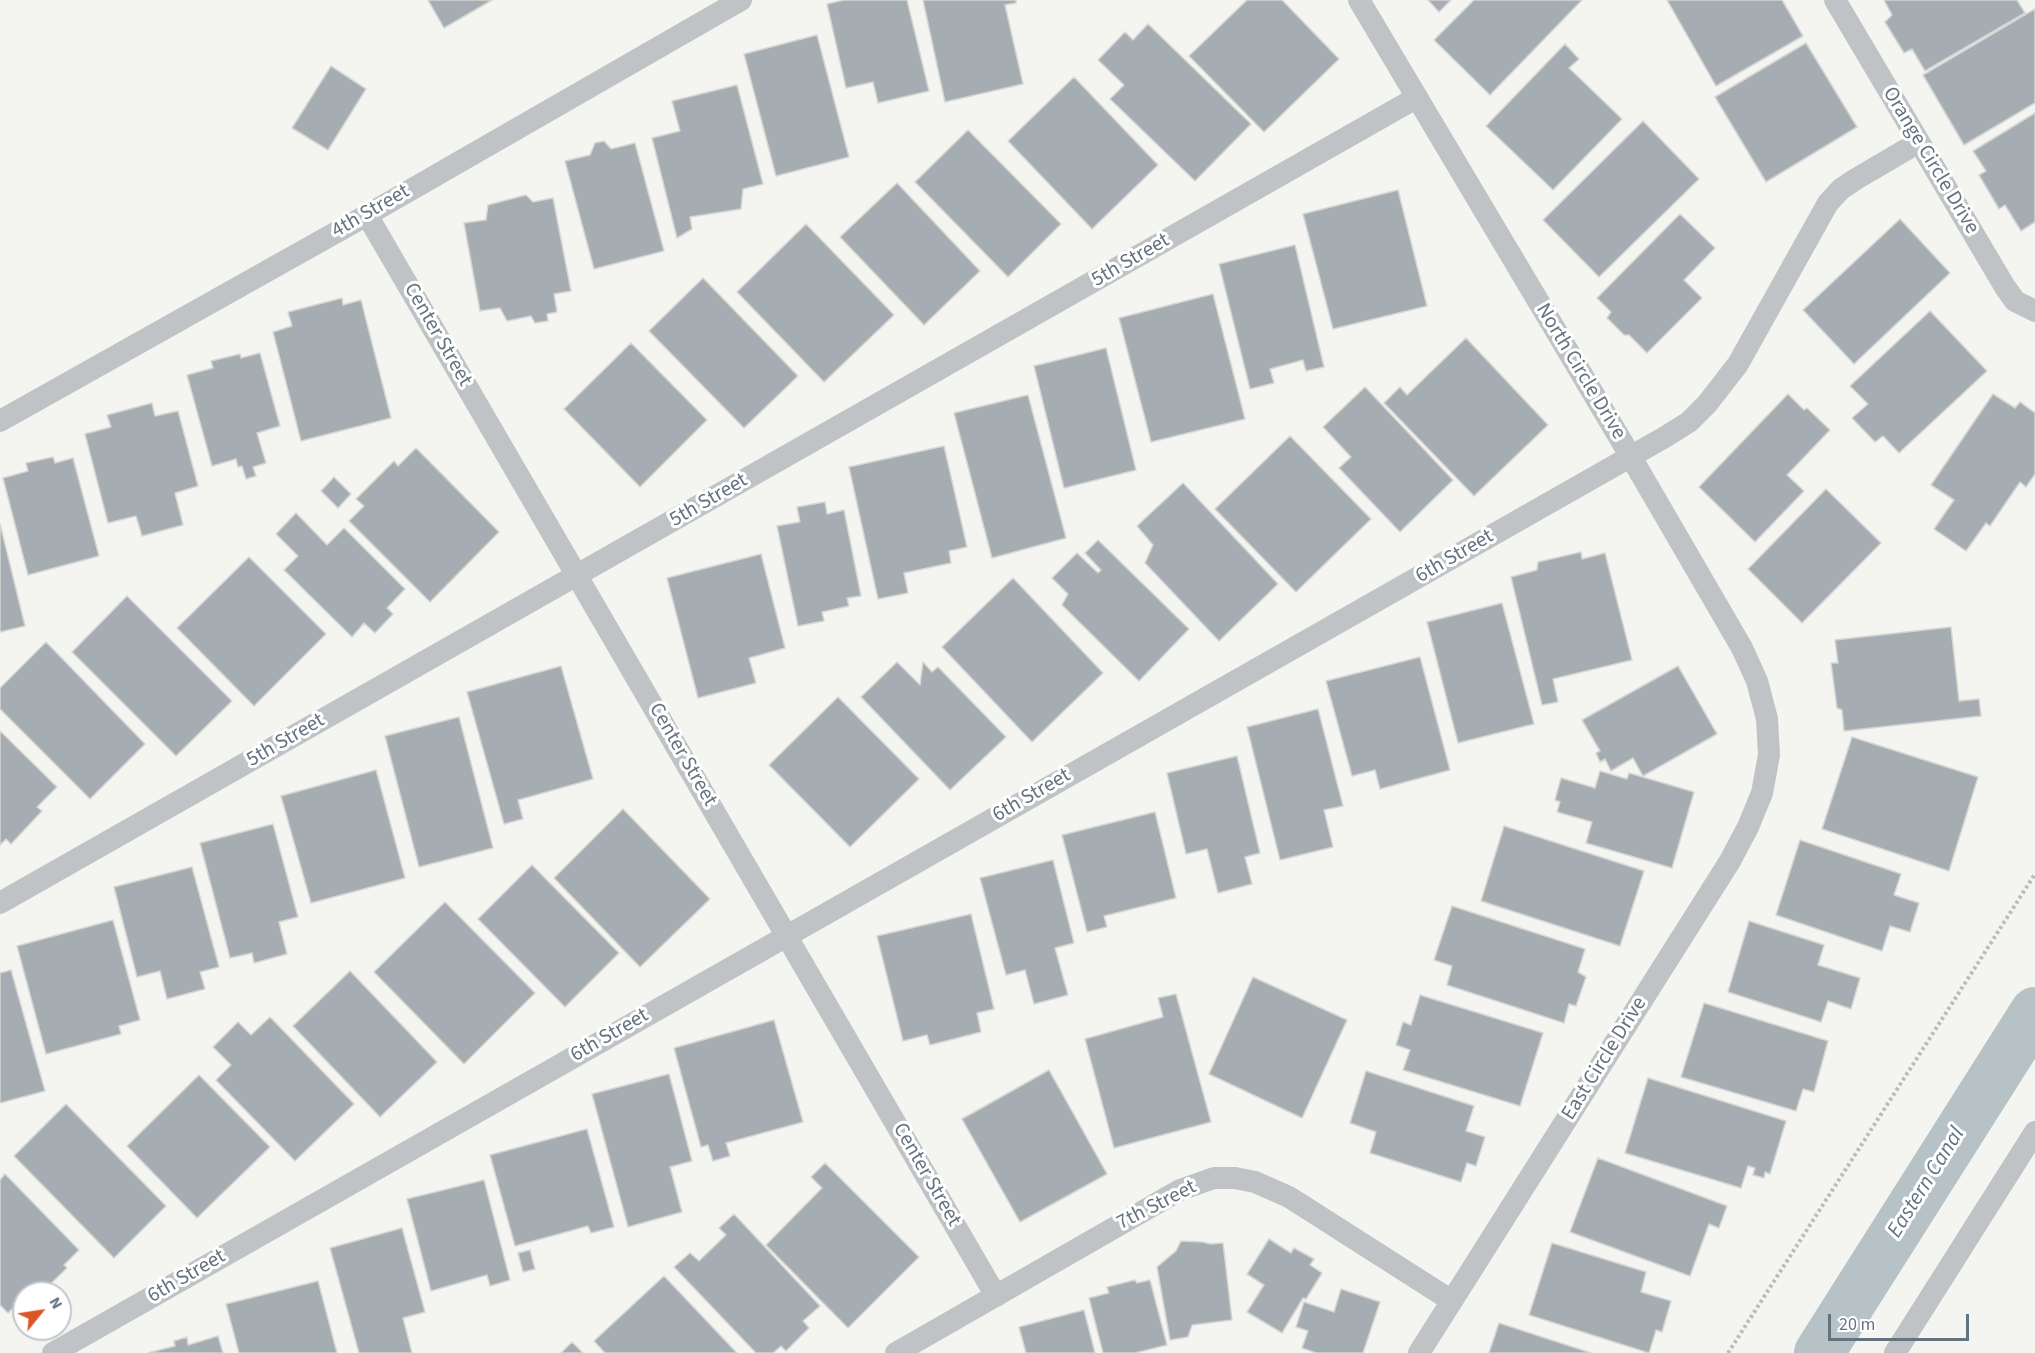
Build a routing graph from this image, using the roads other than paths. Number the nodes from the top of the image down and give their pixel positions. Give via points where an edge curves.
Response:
1 (741, 0) edge
2 (1359, 0) edge
3 (1835, 0) edge
4 (1416, 98) junction
5 (1919, 142) junction
6 (366, 215) junction
7 (2035, 311) edge
8 (0, 421) edge
9 (1631, 457) junction
10 (577, 576) junction
11 (1769, 755) joint
12 (0, 903) edge
13 (787, 935) junction
14 (2035, 1132) edge
15 (996, 1296) junction
16 (1452, 1301) junction
17 (53, 1353) edge
18 (896, 1353) edge
19 (1419, 1353) edge
20 (1895, 1353) edge

1 - 6 lane, 4th Street
2 - 4 lane, North Circle Drive
3 - 5 lane, Orange Circle Drive
4 - 9 lane, North Circle Drive
4 - 10 lane, 5th Street
5 - 7 lane, Orange Circle Drive via 2005,287 2015,301
5 - 9 lane, 6th Street via 1856,178 1828,203 1724,384 1689,422
6 - 8 lane, 4th Street
6 - 10 lane, Center Street
9 - 11 lane, North Circle Drive via 1742,648 1757,681 1767,719
9 - 13 lane, 6th Street
10 - 12 lane, 5th Street
10 - 13 lane, Center Street
11 - 16 lane, East Circle Drive via 1762,793 1730,861
13 - 15 lane, Center Street
13 - 17 lane, 6th Street
14 - 20 lane
15 - 16 lane, 7th Street via 1180,1190 1214,1178 1235,1178 1256,1182 1289,1197
15 - 18 lane, 7th Street
16 - 19 lane, East Circle Drive

